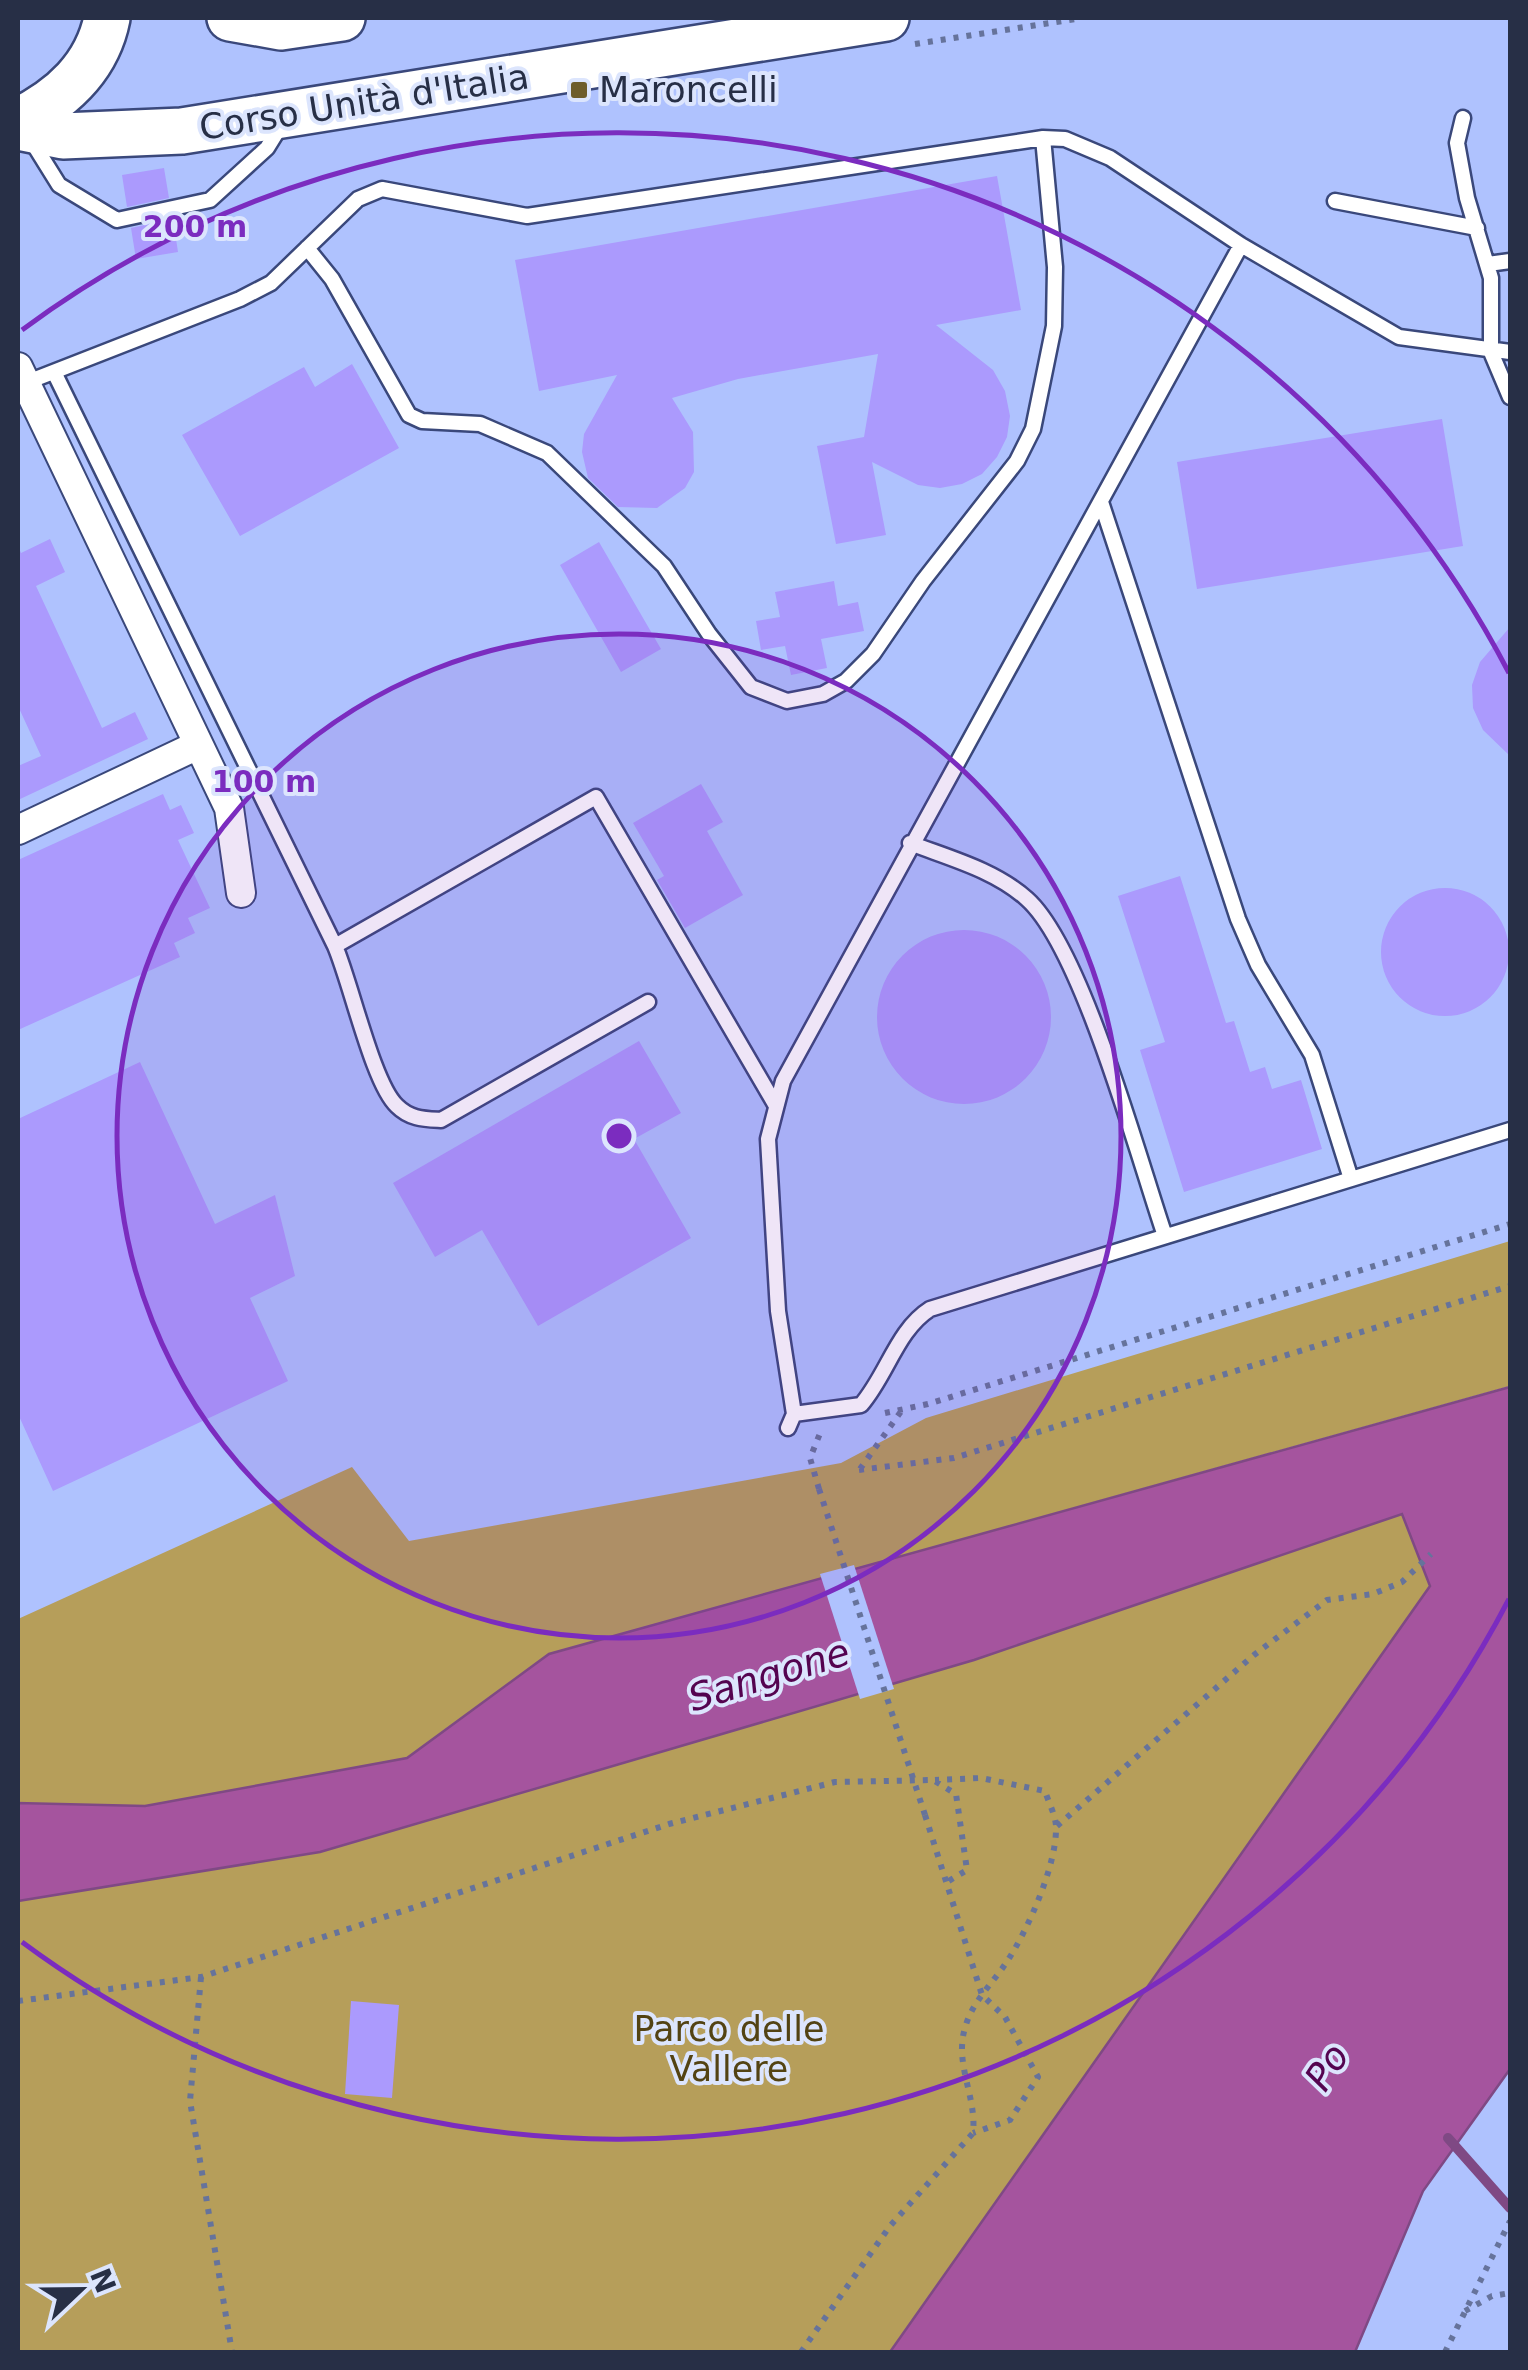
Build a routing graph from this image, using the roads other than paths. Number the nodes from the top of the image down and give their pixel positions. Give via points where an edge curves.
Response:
1 (108, 18) edge
2 (230, 18) edge
3 (342, 18) edge
4 (886, 18) edge
5 (288, 114) junction
6 (1464, 118) dead end
7 (20, 126) edge
8 (1043, 138) junction
9 (1335, 201) dead end
10 (1477, 228) junction
11 (1241, 244) junction
12 (306, 248) junction
13 (1510, 260) edge
14 (1488, 264) junction
15 (1491, 352) junction
16 (1510, 352) edge
17 (54, 372) junction
18 (21, 375) edge
19 (1510, 397) edge
20 (1101, 502) junction
21 (198, 745) junction
22 (18, 830) edge
23 (910, 843) junction
24 (241, 893) dead end
25 (335, 946) junction
26 (648, 1002) dead end
27 (776, 1106) junction
28 (1510, 1130) edge
29 (1351, 1178) junction
30 (1165, 1236) junction

1 - 7 main road via 92,59 69,88
2 - 3 main road via 281,27
4 - 5 main road, Corso Unità d'Italia
5 - 7 main road, Corso Unità d'Italia via 182,131 63,136
5 - 7 lane via 267,148 210,200 117,220 59,186
6 - 10 lane via 1457,143
8 - 11 lane via 1065,138 1110,158
8 - 12 lane via 527,216 382,189 358,199
8 - 12 lane via 1054,326 1033,429 1017,461 873,654 834,688 787,701 752,687 664,566 546,454 480,424 409,415 332,279
9 - 10 lane
10 - 14 lane
11 - 15 lane via 1399,338
11 - 20 lane
12 - 17 lane via 271,282 240,299
13 - 14 lane
14 - 15 lane
15 - 16 lane
15 - 19 lane
17 - 18 lane
17 - 25 lane
18 - 21 street
20 - 23 lane
20 - 29 lane via 1238,919 1320,1076
21 - 22 street
21 - 24 street via 229,808
23 - 27 lane via 782,1081
23 - 30 lane via 982,870 1024,896 1050,923
25 - 26 lane via 381,1079 396,1106 417,1119 440,1120
25 - 27 lane via 596,798
27 - 30 lane via 768,1139 791,1421 861,1405 912,1320 930,1309
28 - 29 lane
29 - 30 lane

